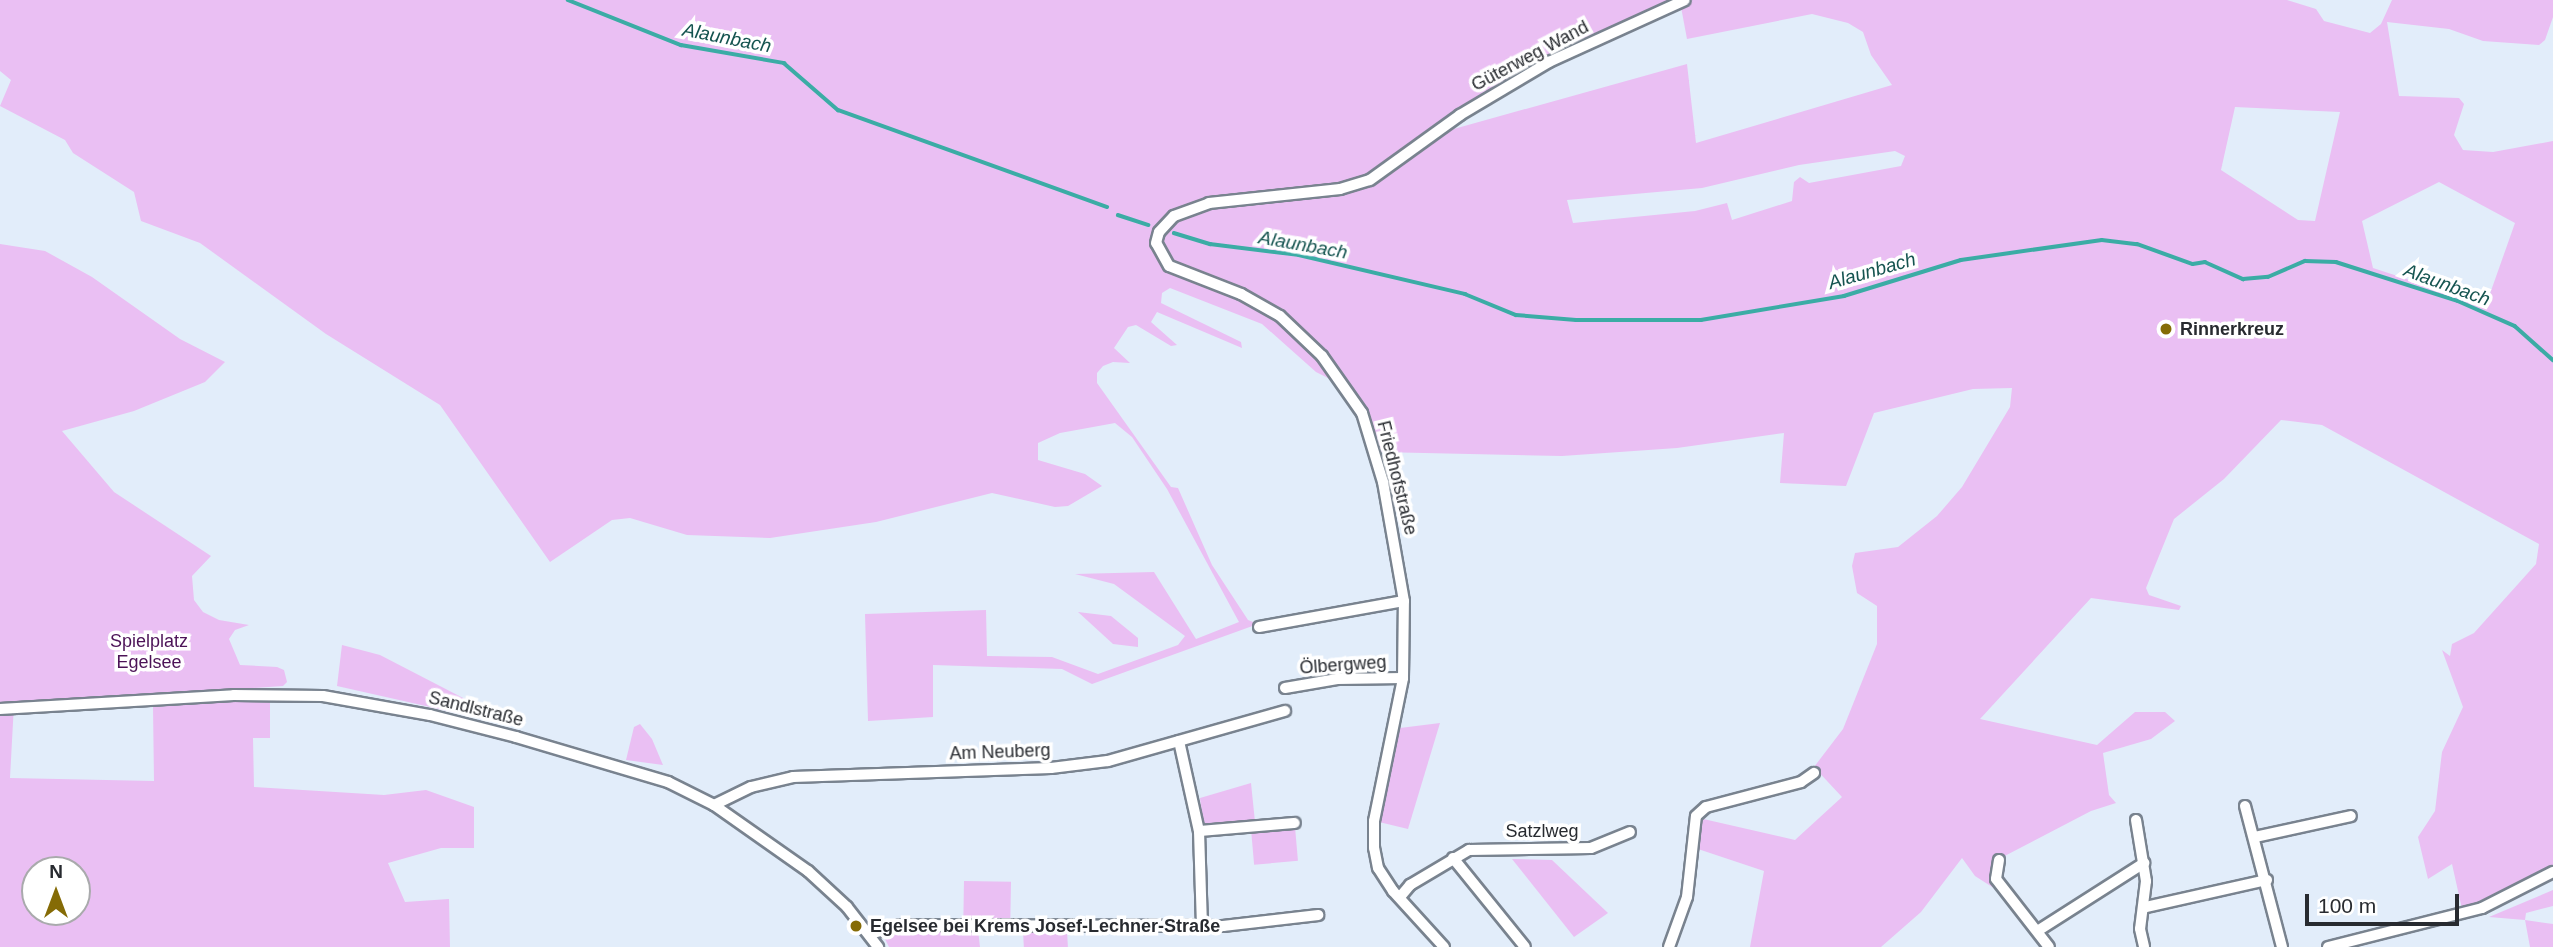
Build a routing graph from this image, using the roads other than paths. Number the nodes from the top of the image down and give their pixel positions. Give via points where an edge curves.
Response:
1 (1685, 0) edge
2 (1402, 160) joint
3 (1404, 601) junction
4 (1259, 627) dead end
5 (1403, 678) junction
6 (1285, 688) dead end
7 (0, 709) edge
8 (1285, 711) dead end
9 (1179, 741) junction
10 (1814, 773) dead end
11 (714, 805) junction
12 (2245, 806) dead end
13 (2351, 816) dead end
14 (2136, 820) dead end
15 (1295, 823) dead end
16 (1199, 831) junction
17 (1630, 832) dead end
18 (2255, 838) junction
19 (1453, 858) junction
20 (1998, 860) dead end
21 (2144, 863) junction
22 (2553, 872) edge
23 (2267, 880) junction
24 (1400, 897) junction
25 (2146, 907) junction
26 (1318, 915) dead end
27 (1202, 925) junction
28 (2039, 930) junction
29 (870, 933) junction
30 (878, 947) edge
31 (1444, 947) edge
32 (1525, 947) edge
33 (1670, 947) edge
34 (2049, 947) edge
35 (2144, 947) edge
36 (2281, 947) edge
37 (2328, 947) edge

1 - 2 street, Güterweg Wand via 1549,62 1460,115
2 - 3 street, Friedhofstraße via 1354,187 1235,197 1186,211 1166,223 1156,243 1169,266 1241,294 1280,316 1349,390 1372,441
3 - 4 street via 1327,611
3 - 5 street, Friedhofstraße
5 - 6 street, Ölbergweg via 1337,679
5 - 24 street, Friedhofstraße via 1374,835 1378,868
7 - 11 street, Sandlstraße via 280,694 361,700 620,767 668,782
8 - 9 street, Am Neuberg
9 - 11 street, Am Neuberg via 1108,761 1062,767 793,777 751,787
9 - 16 street
10 - 33 street via 1801,782 1706,807 1696,816 1687,897
11 - 29 street, Sandlstraße via 808,871
12 - 18 street
13 - 18 street
14 - 21 street
15 - 16 street
16 - 27 street
17 - 19 street, Satzlweg via 1591,848 1482,848
18 - 23 street
19 - 24 street, Satzlweg via 1410,885
19 - 32 street
20 - 28 street via 1996,879
21 - 25 street
21 - 28 street
22 - 37 street via 2496,903
23 - 25 street
23 - 36 street
24 - 31 street, Friedhofstraße
25 - 35 street via 2140,929
26 - 27 street
27 - 29 street via 901,925
28 - 34 street
29 - 30 street, Sandlstraße

